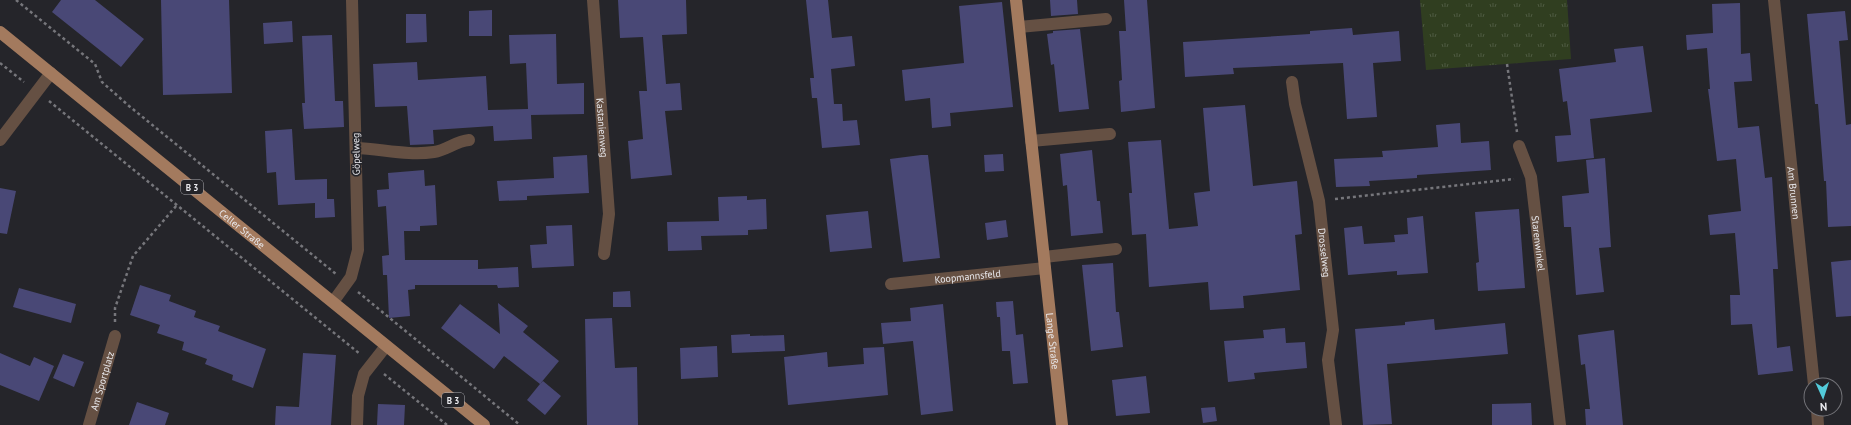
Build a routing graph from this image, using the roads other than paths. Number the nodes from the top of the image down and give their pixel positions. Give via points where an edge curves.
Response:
1 (352, 0) edge
2 (593, 0) edge
3 (1016, 0) edge
4 (1774, 0) edge
5 (1106, 19) dead end
6 (1019, 27) junction
7 (0, 32) edge
8 (51, 72) junction
9 (1292, 82) dead end
10 (1110, 134) dead end
11 (0, 140) edge
12 (469, 140) dead end
13 (1031, 141) junction
14 (1519, 146) road end
15 (356, 148) junction
16 (1116, 249) dead end
17 (604, 254) dead end
18 (1044, 262) junction
19 (891, 284) dead end
20 (333, 302) junction
21 (115, 336) road end
22 (386, 346) junction
23 (1813, 377) edge
24 (89, 425) edge
25 (357, 425) edge
26 (484, 425) edge
27 (1062, 425) edge
28 (1336, 425) edge
29 (1560, 425) edge

1 - 15 street, Göpelweg
2 - 17 street, Kastanienweg via 609,214
3 - 6 main road, Lange Straße
4 - 23 street, Am Brunnen
5 - 6 street
6 - 13 main road, Lange Straße
7 - 8 main road, Celler Straße / B 3
8 - 11 street
8 - 20 main road, Celler Straße / B 3
9 - 28 street, Drosselweg via 1319,201 1333,330 1328,360
10 - 13 street
12 - 15 street via 462,140 447,149 420,153
13 - 18 main road, Lange Straße
14 - 29 street, Starenwinkel via 1531,177
15 - 20 street, Göpelweg via 358,250 352,277
16 - 18 street
18 - 19 street, Koopmannsfeld
18 - 27 main road, Lange Straße
20 - 22 main road, Celler Straße / B 3
21 - 24 street, Am Sportplatz
22 - 25 street via 364,374 358,396
22 - 26 main road, Celler Straße / B 3

